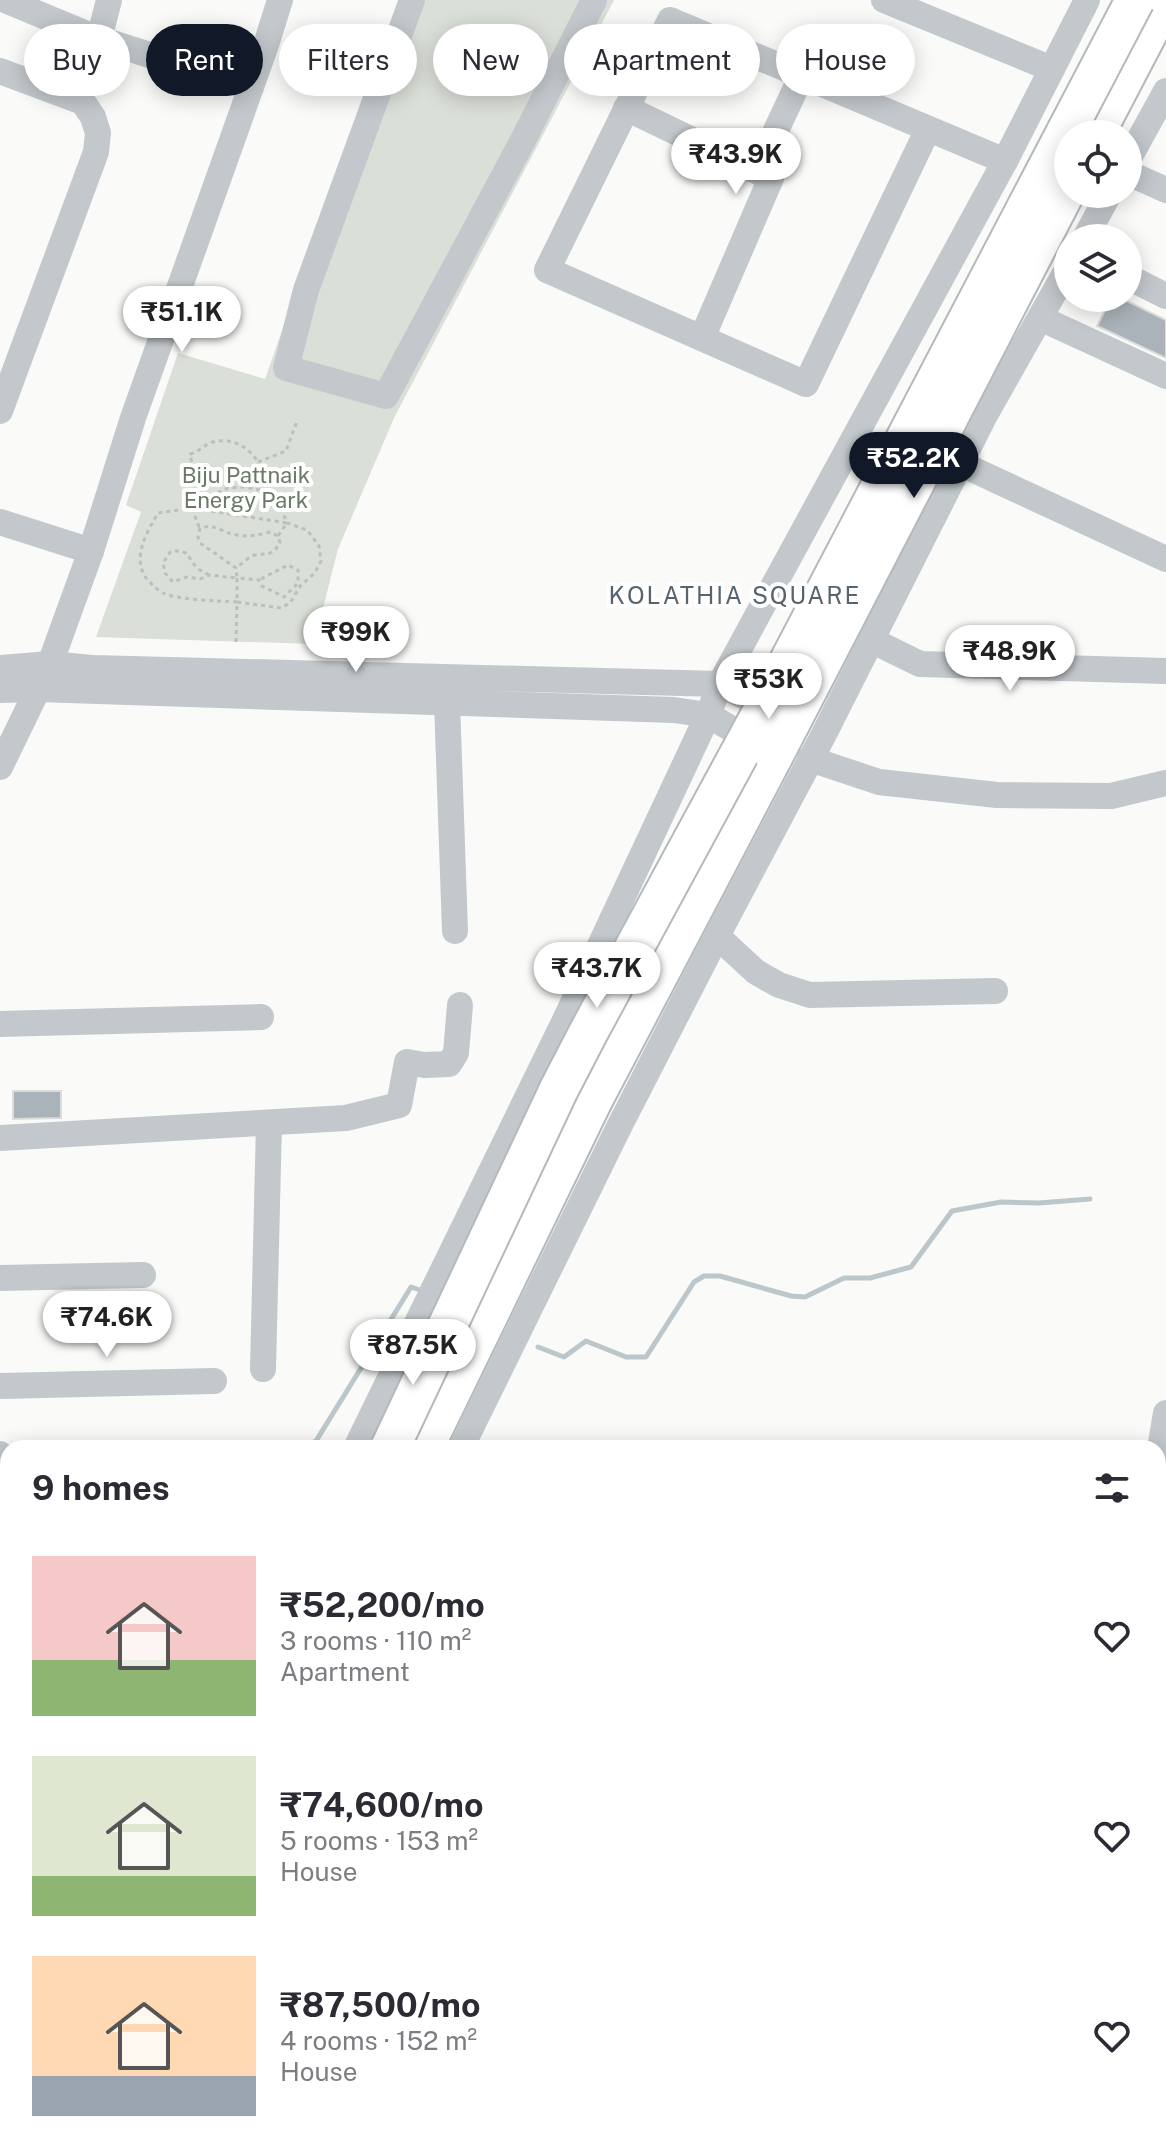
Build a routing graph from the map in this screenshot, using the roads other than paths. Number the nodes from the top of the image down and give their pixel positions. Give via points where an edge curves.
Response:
1 (5, 0) edge
2 (109, 0) edge
3 (280, 0) edge
4 (412, 0) edge
5 (594, 0) edge
6 (884, 0) edge
7 (1087, 0) edge
8 (1135, 0) edge
9 (1165, 0) edge
10 (63, 24) edge
11 (103, 24) edge
12 (263, 51) edge
13 (776, 64) edge
14 (1052, 69) junction
15 (0, 71) edge
16 (1166, 91) edge
17 (248, 96) edge
18 (792, 96) edge
19 (851, 96) edge
20 (626, 108) junction
21 (1102, 120) edge
22 (928, 129) junction
23 (1142, 135) edge
24 (1005, 161) junction
25 (757, 171) junction
26 (1142, 179) edge
27 (1166, 190) edge
28 (1057, 208) edge
29 (1142, 284) edge
30 (1054, 293) edge
31 (1166, 296) edge
32 (1040, 318) junction
33 (702, 338) junction
34 (1166, 376) edge
35 (0, 411) edge
36 (961, 464) junction
37 (0, 522) edge
38 (91, 551) junction
39 (1166, 559) edge
40 (871, 640) junction
41 (50, 664) junction
42 (0, 668) edge
43 (1166, 671) edge
44 (720, 684) junction
45 (38, 689) junction
46 (0, 690) edge
47 (447, 702) junction
48 (708, 715) junction
49 (823, 736) junction
50 (807, 765) junction
51 (0, 767) edge
52 (1166, 783) edge
53 (455, 931) dead end
54 (717, 936) junction
55 (995, 991) dead end
56 (460, 1005) dead end
57 (261, 1017) dead end
58 (0, 1024) edge
59 (269, 1123) junction
60 (0, 1138) edge
61 (143, 1275) dead end
62 (0, 1278) edge
63 (263, 1369) dead end
64 (214, 1381) dead end
65 (0, 1386) edge
66 (1166, 1413) edge
67 (360, 1440) edge
68 (394, 1440) edge
69 (428, 1440) edge
70 (465, 1440) edge
71 (1162, 1440) edge

1 - 10 street
2 - 11 street
3 - 12 street
4 - 5 street via 306,290 286,368 386,396
6 - 14 street
7 - 14 street
8 - 68 highway, bridge via 574,1061
9 - 21 highway
13 - 20 street via 670,20
14 - 24 street
15 - 35 street via 83,102 98,133 96,152
16 - 23 street
17 - 38 street
18 - 25 street
19 - 22 street
20 - 25 street
20 - 33 street via 547,270
22 - 24 street
22 - 33 street via 806,384
24 - 44 street
25 - 33 street via 771,178
26 - 27 street
28 - 69 highway, bridge via 593,1100
29 - 31 street
30 - 32 street
32 - 34 street
32 - 36 street
36 - 39 street
36 - 40 street
37 - 38 street
38 - 41 street
40 - 43 street via 920,664
40 - 49 street
41 - 42 street
41 - 44 street
41 - 45 street
44 - 48 street
44 - 49 street
45 - 46 street
45 - 47 street
45 - 51 street
47 - 48 street
47 - 53 street
48 - 50 street
48 - 67 street
49 - 50 street
50 - 52 street via 879,782 997,795 1111,796
50 - 54 street
54 - 55 street via 756,972 810,995
54 - 70 street
56 - 59 street via 456,1053 449,1064 407,1062 399,1105 346,1118
57 - 58 street
59 - 60 street
59 - 63 street
61 - 62 street
64 - 65 street
66 - 71 street

